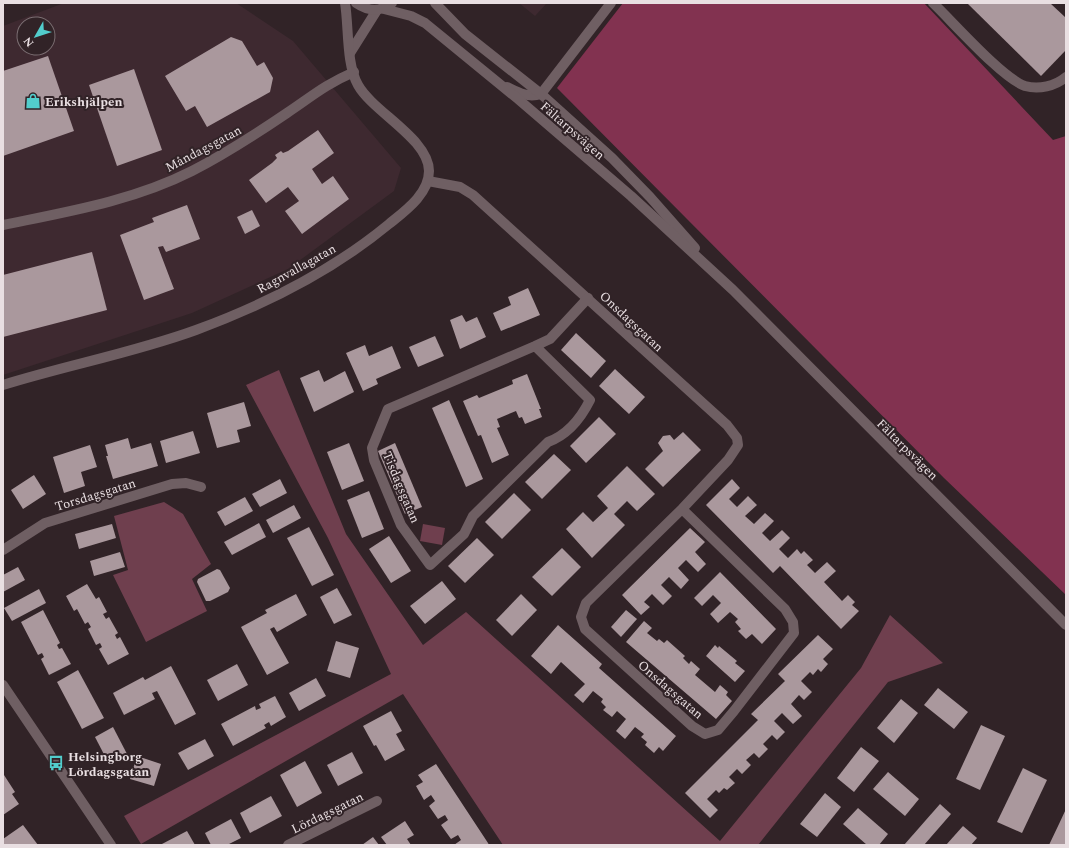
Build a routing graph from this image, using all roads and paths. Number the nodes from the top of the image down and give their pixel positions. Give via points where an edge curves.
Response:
1 (345, 3) edge
2 (356, 3) edge
3 (392, 3) edge
4 (435, 3) edge
5 (610, 3) edge
6 (933, 3) edge
7 (380, 10) junction
8 (350, 53) junction
9 (354, 72) junction
10 (1066, 77) edge
11 (499, 84) junction
12 (541, 94) junction
13 (428, 181) junction
14 (3, 225) edge
15 (733, 290) junction
16 (588, 298) junction
17 (535, 346) junction
18 (3, 385) edge
19 (201, 487) dead end
20 (682, 509) junction
21 (3, 550) edge
22 (1066, 625) edge
23 (3, 685) edge
24 (377, 801) dead end
25 (112, 845) edge
26 (288, 845) edge

1 - 8 street
2 - 7 street, Fältarpsvägen
3 - 7 street
4 - 12 street, Fältarpsvägen via 464,34
5 - 12 street
6 - 10 street via 997,66 1020,84 1044,87
7 - 8 street
7 - 11 street, Fältarpsvägen via 411,16 424,23
8 - 9 street
9 - 13 street via 364,93 425,154 429,164
9 - 14 street, Måndagsgatan via 320,88 259,132 191,172 162,184 83,208
11 - 12 street via 523,95
11 - 15 street, Fältarpsvägen via 631,196
12 - 15 street, Fältarpsvägen via 623,169
13 - 16 street, Onsdagsgatan via 460,187 473,195
13 - 18 street, Ragnvallagatan via 411,205 379,232 328,267 249,309 151,344
15 - 22 street, Fältarpsvägen
16 - 17 street, Tisdagsgatan via 550,339
16 - 20 street, Onsdagsgatan via 737,438 738,445 735,450
17 - 17 street, Tisdagsgatan via 388,409 381,423 372,448 374,460 401,524 430,565 464,534 473,516 505,484 548,442 560,438 583,414 590,400
19 - 21 street, Torsdagsgatan via 186,483 172,484 45,523
20 - 20 street, Onsdagsgatan via 586,603 581,617 585,629 692,726 705,734 718,730 734,711 794,633 793,622 785,609
23 - 25 street
24 - 26 street, Lördagsgatan

